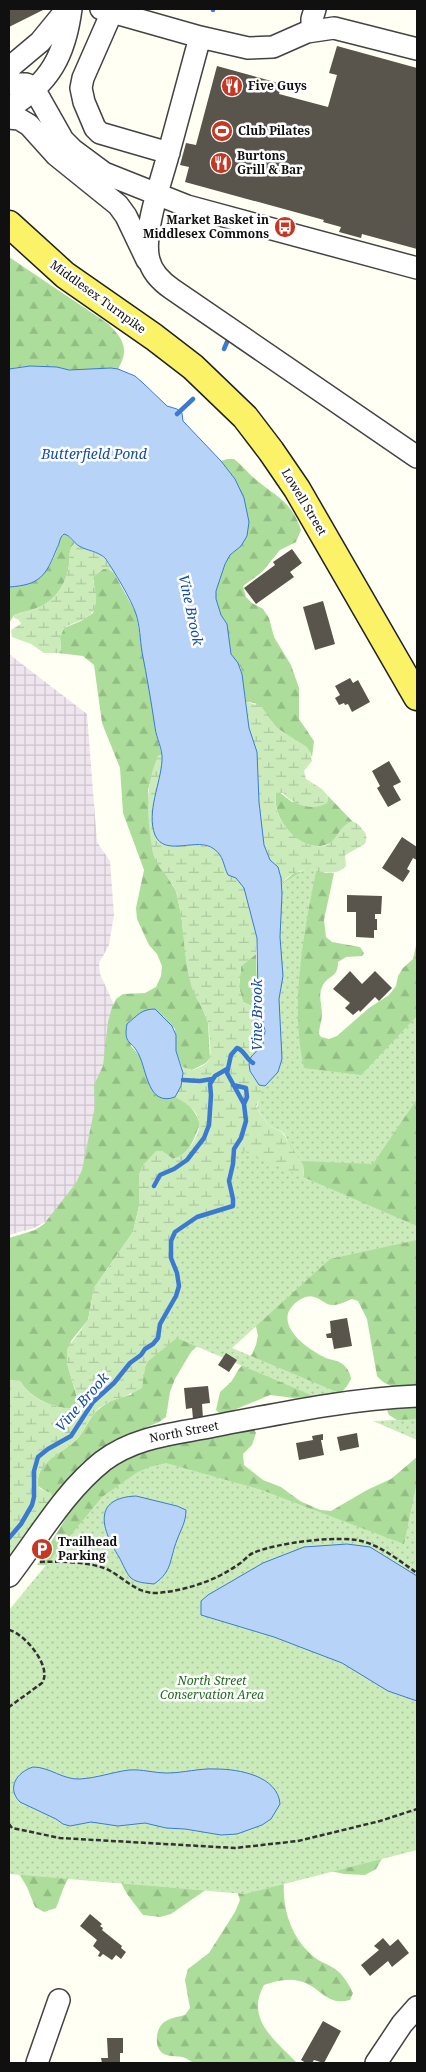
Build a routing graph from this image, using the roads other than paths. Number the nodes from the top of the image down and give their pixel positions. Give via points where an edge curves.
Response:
1 (69, 9) edge
2 (315, 9) edge
3 (107, 10) edge
4 (312, 30) junction
5 (200, 37) junction
6 (417, 49) edge
7 (9, 68) edge
8 (9, 84) edge
9 (35, 89) junction
10 (9, 108) edge
11 (9, 118) edge
12 (169, 153) junction
13 (157, 195) junction
14 (9, 224) edge
15 (9, 238) edge
16 (43, 257) junction
17 (152, 268) junction
18 (417, 268) edge
19 (154, 337) joint
20 (417, 457) edge
21 (417, 696) edge
22 (417, 1396) edge
23 (15, 1568) edge
24 (59, 2000) dead end
25 (417, 2006) edge
26 (37, 2063) edge
27 (376, 2063) edge

1 - 7 street via 40,42
1 - 9 street via 67,33 60,55
2 - 4 street
3 - 5 street
3 - 12 street via 81,88 95,128 100,133
4 - 5 street via 264,48 248,48
4 - 6 street via 342,29
5 - 12 street
8 - 9 street via 26,84
9 - 10 street
9 - 13 street via 56,130 73,150 104,174
11 - 17 street via 29,125 56,155 118,205
12 - 13 street
13 - 17 street via 147,244
13 - 18 street
14 - 16 main road, Middlesex Turnpike
15 - 16 main road, Middlesex Turnpike
16 - 19 main road, Middlesex Turnpike
17 - 20 street via 172,289
19 - 21 main road, Lowell Street via 225,397 271,451 306,503
22 - 23 street, North Street via 305,1408 134,1443 111,1456 87,1476
24 - 26 street
25 - 27 street

